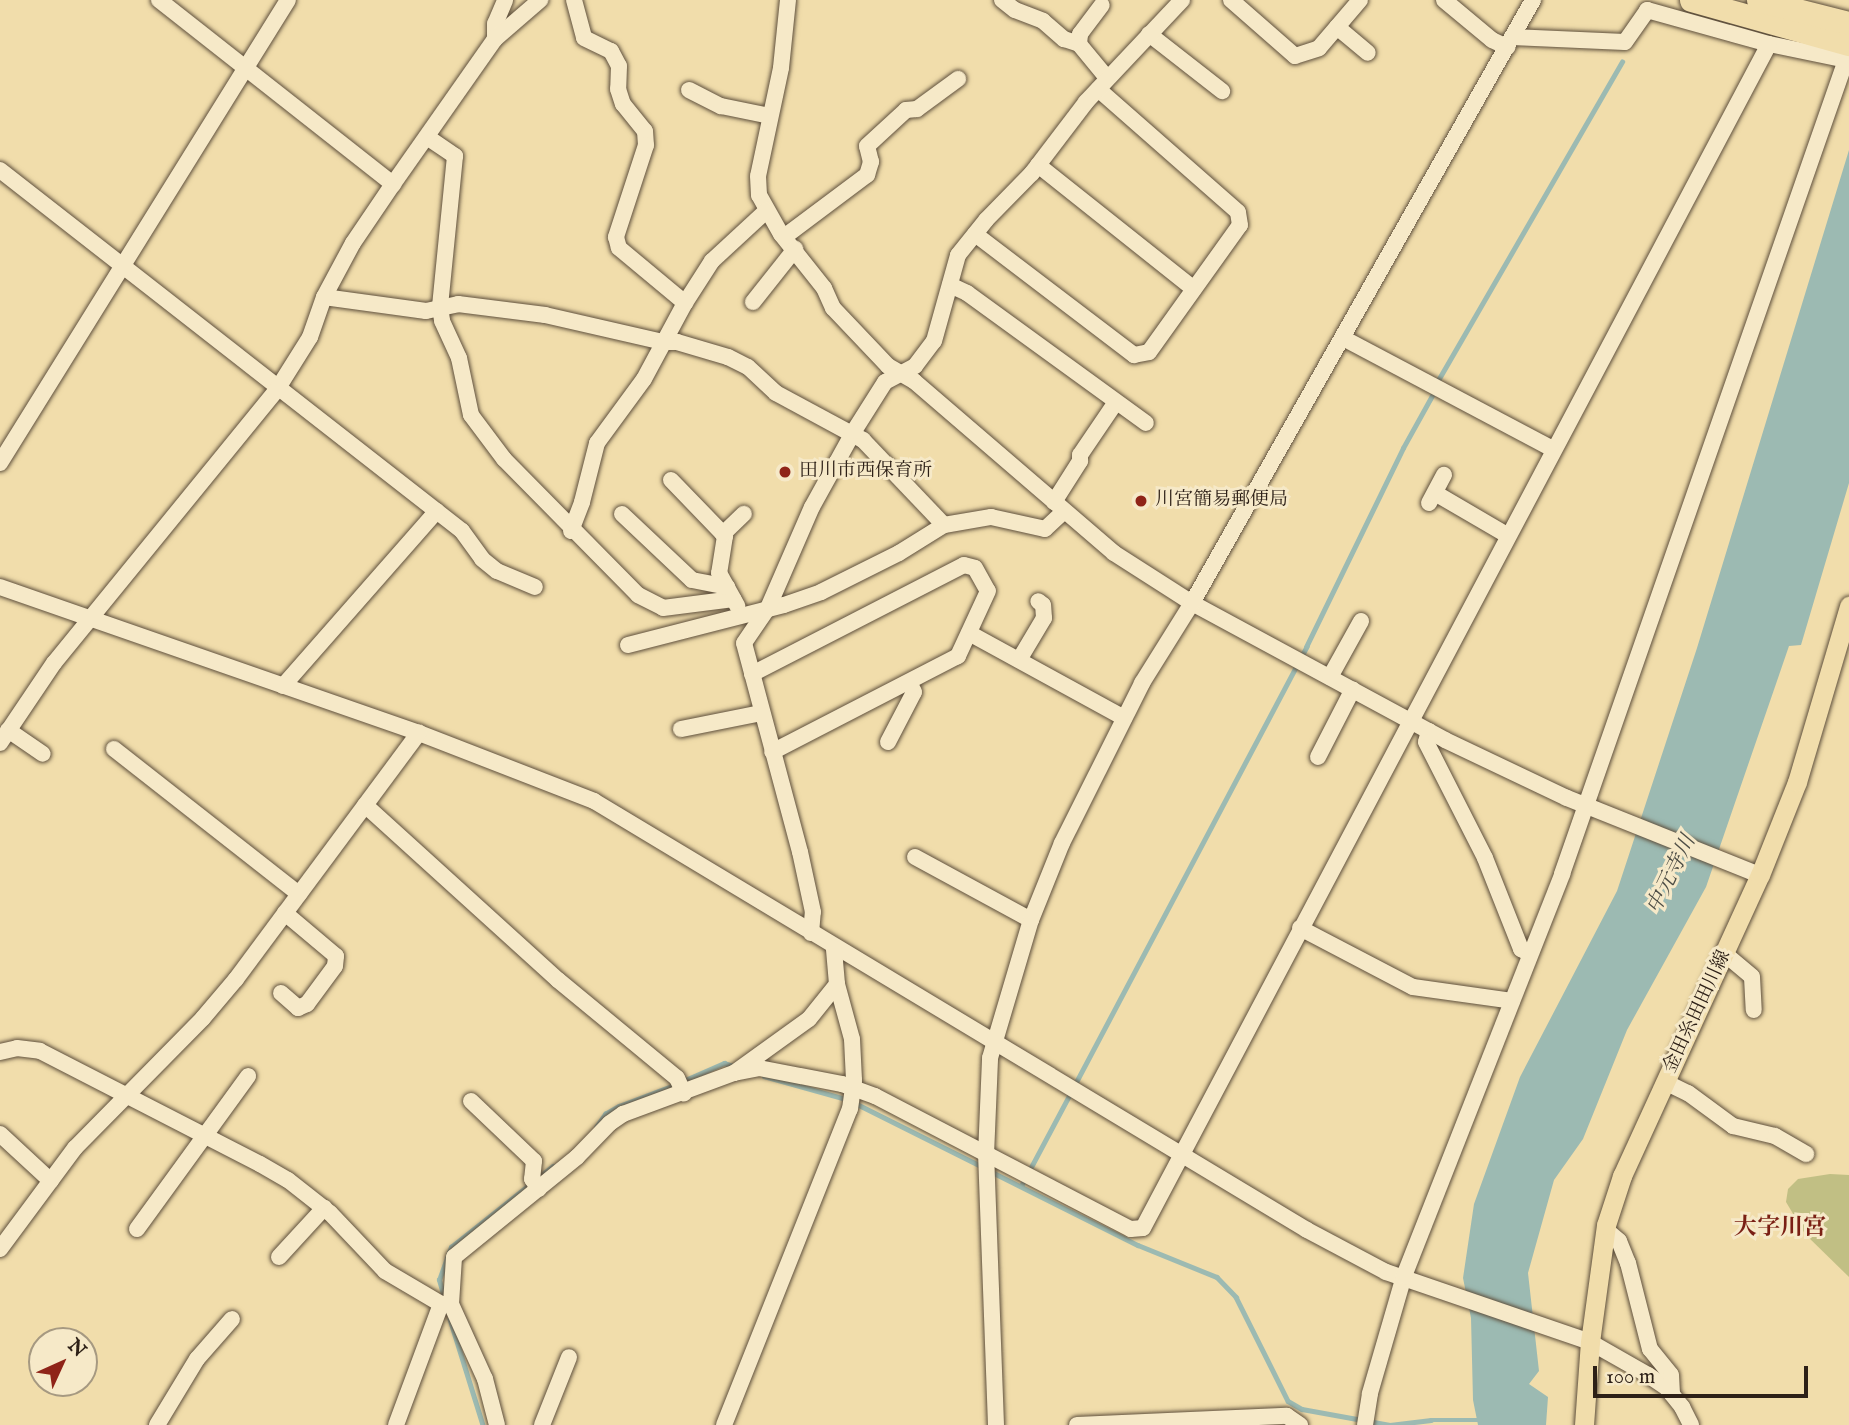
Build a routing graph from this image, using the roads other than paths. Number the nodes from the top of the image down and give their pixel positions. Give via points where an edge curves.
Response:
1 (159, 0) edge
2 (288, 0) edge
3 (505, 0) edge
4 (540, 0) edge
5 (574, 0) edge
6 (788, 0) edge
7 (1002, 0) edge
8 (1182, 0) edge
9 (1231, 0) edge
10 (1360, 0) edge
11 (1444, 0) edge
12 (1533, 0) edge
13 (1691, 0) edge
14 (1758, 0) edge
15 (1102, 5) dead end
16 (1337, 27) junction
17 (1149, 34) junction
18 (1848, 38) edge
19 (495, 39) junction
20 (1509, 42) junction
21 (1079, 44) junction
22 (1769, 44) junction
23 (1368, 53) dead end
24 (246, 69) junction
25 (957, 79) dead end
26 (1103, 84) junction
27 (689, 89) dead end
28 (1222, 91) dead end
29 (770, 116) junction
30 (427, 137) junction
31 (1038, 165) junction
32 (3, 180) edge
33 (393, 184) junction
34 (766, 211) junction
35 (975, 233) junction
36 (789, 243) junction
37 (121, 265) junction
38 (950, 285) junction
39 (1194, 289) junction
40 (324, 297) junction
41 (753, 302) dead end
42 (685, 303) junction
43 (440, 306) junction
44 (1343, 338) junction
45 (663, 342) junction
46 (902, 373) junction
47 (278, 388) junction
48 (1116, 402) junction
49 (1146, 424) dead end
50 (852, 435) junction
51 (5, 442) edge
52 (1553, 449) junction
53 (0, 463) edge
54 (1444, 475) dead end
55 (671, 480) dead end
56 (1059, 507) junction
57 (437, 511) junction
58 (622, 514) dead end
59 (744, 514) dead end
60 (944, 526) junction
61 (571, 531) junction
62 (723, 534) junction
63 (1507, 535) junction
64 (0, 587) edge
65 (535, 587) dead end
66 (730, 593) junction
67 (1038, 601) dead end
68 (1192, 603) junction
69 (1849, 606) edge
70 (768, 608) junction
71 (742, 614) junction
72 (91, 620) junction
73 (1361, 621) dead end
74 (969, 632) junction
75 (628, 645) dead end
76 (1019, 660) junction
77 (752, 674) junction
78 (1330, 677) junction
79 (909, 681) junction
80 (283, 686) junction
81 (1353, 689) junction
82 (761, 713) junction
83 (1124, 718) junction
84 (1410, 720) junction
85 (681, 729) dead end
86 (1429, 731) junction
87 (419, 733) junction
88 (3, 736) edge
89 (888, 742) dead end
90 (114, 749) dead end
91 (772, 752) junction
92 (43, 754) dead end
93 (1318, 757) dead end
94 (365, 805) junction
95 (1590, 806) junction
96 (915, 857) dead end
97 (1760, 875) junction
98 (299, 894) junction
99 (285, 913) junction
100 (1031, 920) junction
101 (1300, 928) junction
102 (811, 933) junction
103 (834, 948) junction
104 (1530, 954) junction
105 (1725, 954) junction
106 (837, 984) junction
107 (281, 993) dead end
108 (1512, 1001) junction
109 (1754, 1010) dead end
110 (995, 1044) junction
111 (0, 1052) edge
112 (734, 1073) junction
113 (248, 1076) dead end
114 (1665, 1082) junction
115 (853, 1088) junction
116 (684, 1094) junction
117 (127, 1096) junction
118 (471, 1101) dead end
119 (0, 1134) edge
120 (203, 1135) junction
121 (1807, 1154) dead end
122 (986, 1155) junction
123 (1180, 1155) junction
124 (51, 1181) junction
125 (539, 1189) junction
126 (324, 1208) junction
127 (137, 1229) dead end
128 (1606, 1230) junction
129 (0, 1249) edge
130 (279, 1257) dead end
131 (1409, 1279) junction
132 (446, 1304) junction
133 (232, 1319) dead end
134 (1584, 1340) junction
135 (569, 1357) dead end
136 (1672, 1394) junction
137 (157, 1425) edge
138 (396, 1425) edge
139 (497, 1425) edge
140 (542, 1425) edge
141 (724, 1425) edge
142 (996, 1425) edge
143 (1077, 1425) edge
144 (1300, 1425) edge
145 (1365, 1425) edge
146 (1584, 1425) edge
147 (1691, 1425) edge

1 - 24 street
2 - 24 street
3 - 19 street via 495,24
4 - 19 street
5 - 42 street via 583,38 611,51 619,66 618,89 624,104 645,131 646,145 616,237 619,248
6 - 29 street via 781,68
7 - 21 street
8 - 17 street
9 - 16 street via 1295,56 1319,48
10 - 16 street
11 - 20 street via 1492,40
12 - 20 street
13 - 18 highway
14 - 18 highway
15 - 21 street via 1080,34
16 - 23 street
17 - 26 street
17 - 28 street
18 - 22 street
18 - 95 street
19 - 30 street
20 - 22 street via 1625,42 1647,10
20 - 44 street
21 - 26 street
22 - 52 street
24 - 33 street
24 - 37 street
25 - 36 street via 917,109 906,110 867,146 871,162 867,175
26 - 31 street
26 - 39 street via 1238,212 1240,225
27 - 29 street via 721,106
29 - 34 street via 758,176
30 - 33 street
30 - 43 street via 455,156
31 - 35 street
31 - 39 street
32 - 37 street
33 - 40 street
34 - 36 street
34 - 42 street via 712,261
35 - 38 street via 958,255
35 - 39 street via 1134,355 1149,352
36 - 41 street
36 - 46 street via 824,288 833,308 888,366
37 - 47 street
37 - 51 street
38 - 46 street via 934,341 915,366
38 - 48 street
40 - 43 street via 426,311
40 - 47 street via 310,337
42 - 45 street
43 - 45 street via 458,304 545,315
43 - 61 street via 459,358 471,415 503,459
44 - 52 street
44 - 68 street
45 - 50 street via 729,357 748,367 776,393
45 - 61 street via 644,379 597,443
46 - 50 street via 885,382
46 - 56 street
47 - 57 street
47 - 72 street
48 - 49 street
48 - 56 street via 1080,455
50 - 60 street via 863,440
50 - 70 street via 812,507
51 - 53 street
52 - 63 street
54 - 63 street via 1432,498
55 - 62 street
56 - 60 street via 1045,529 991,517
56 - 68 street via 1114,553
57 - 65 street via 462,531 497,571
57 - 80 street
58 - 66 street via 692,580
59 - 62 street
60 - 70 street via 831,587
61 - 66 street via 649,603 663,607
62 - 66 street via 719,573
63 - 84 street
64 - 72 street
66 - 71 street
67 - 76 street via 1044,618
68 - 78 street
68 - 83 street
69 - 97 main road, 金田糸田田川線 via 1797,782
70 - 71 street
70 - 77 street via 744,643
71 - 75 street
72 - 80 street
72 - 88 street
73 - 78 street
74 - 76 street
74 - 77 street via 988,591 975,568 964,565
74 - 79 street via 958,656
76 - 83 street
77 - 82 street
78 - 81 street
79 - 89 street via 914,692
79 - 91 street
80 - 87 street
81 - 84 street
81 - 93 street
82 - 85 street
82 - 91 street
83 - 100 street via 1062,843
84 - 86 street
84 - 101 street
86 - 95 street
86 - 104 street via 1426,742 1485,858 1521,949
87 - 94 street
87 - 102 street via 594,801
88 - 92 street
90 - 98 street
91 - 102 street via 813,912
94 - 98 street
94 - 116 street via 558,980 677,1078
95 - 97 street
95 - 104 street
96 - 100 street
97 - 105 main road, 金田糸田田川線
98 - 99 street
99 - 107 street via 336,956 335,966 307,1004 298,1008
99 - 117 street via 203,1018
100 - 110 street
101 - 108 street via 1413,987
101 - 123 street
102 - 103 street
103 - 106 street
103 - 110 street
104 - 108 street
105 - 109 street via 1752,977
105 - 114 main road, 金田糸田田川線
106 - 112 street via 809,1019
106 - 115 street via 852,1039
108 - 131 street
110 - 122 street via 990,1058
110 - 123 street
111 - 117 street via 18,1048 40,1051
112 - 115 street via 759,1068
112 - 116 street
113 - 120 street
114 - 121 street via 1733,1125 1775,1136
114 - 128 main road, 金田糸田田川線 via 1622,1176
115 - 122 street
115 - 141 street via 850,1109
116 - 125 street via 616,1118
117 - 120 street
117 - 124 street via 75,1148
118 - 125 street via 534,1161 532,1179
119 - 124 street
120 - 126 street via 288,1180
120 - 127 street
122 - 123 street via 1131,1229 1143,1228
122 - 142 street
123 - 131 street via 1307,1230 1386,1272
124 - 129 street
125 - 132 street via 454,1257
126 - 130 street
126 - 132 street via 385,1271
128 - 134 main road, 金田糸田田川線
128 - 136 street via 1619,1241 1629,1263 1650,1349 1671,1376
131 - 134 street
131 - 145 street via 1370,1393
132 - 138 street
132 - 139 street via 485,1379
133 - 137 street via 197,1359
134 - 136 street via 1648,1375
134 - 146 main road, 金田糸田田川線
135 - 140 street
136 - 147 street
143 - 144 street via 1287,1416

